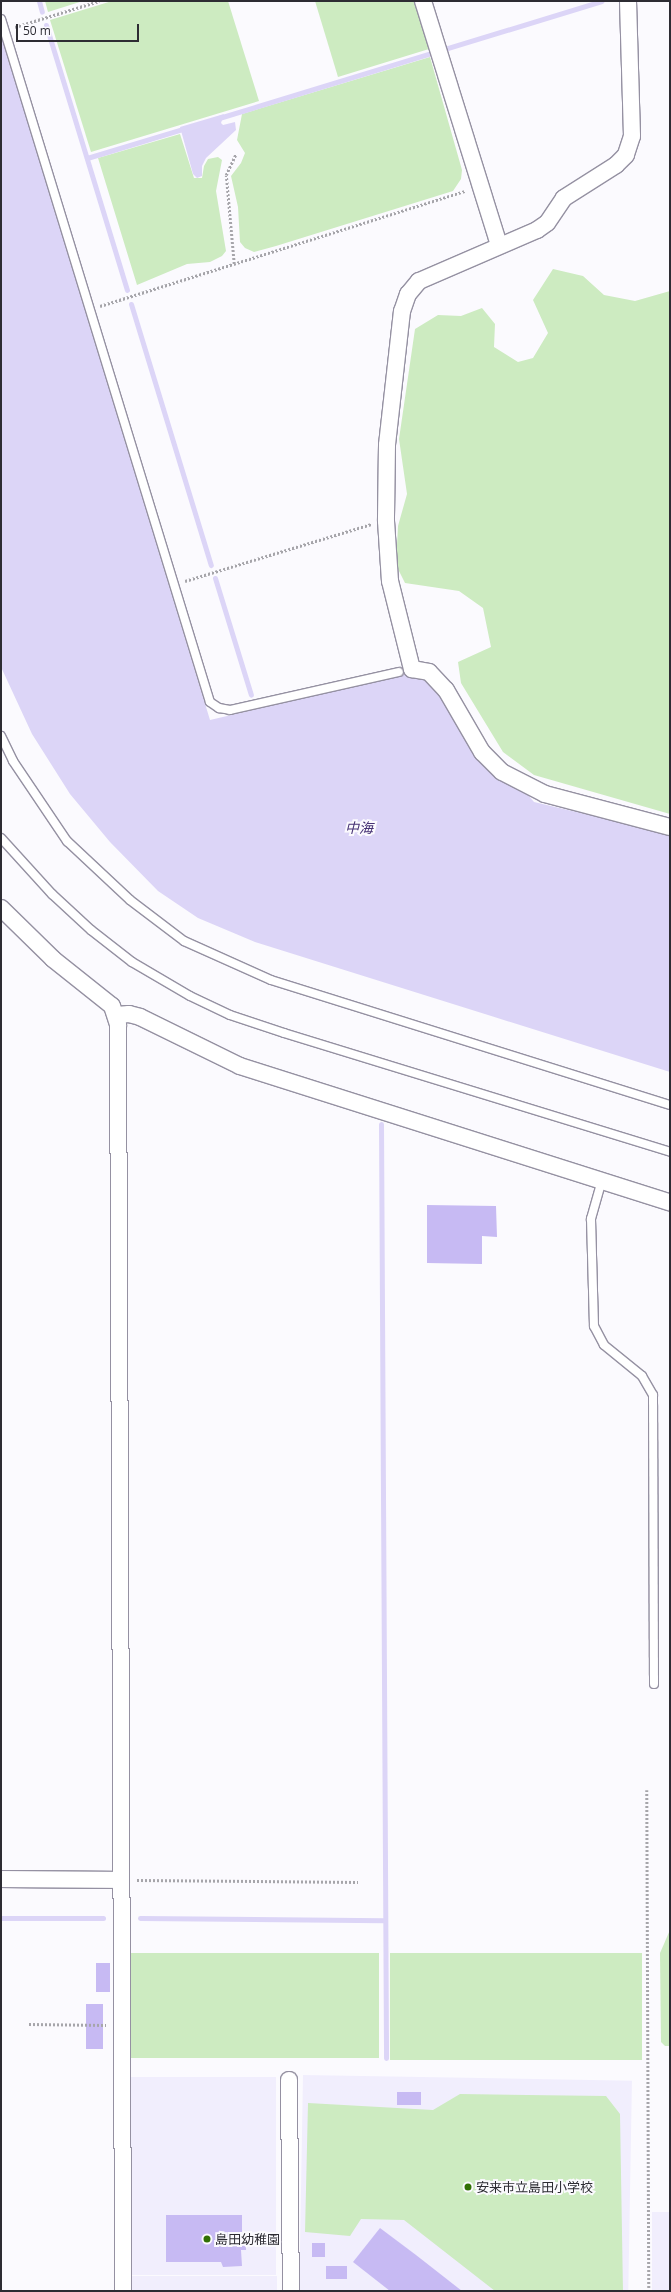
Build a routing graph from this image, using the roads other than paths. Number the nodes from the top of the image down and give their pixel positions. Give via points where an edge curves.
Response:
1 (423, 1) edge
2 (628, 1) edge
3 (1, 19) edge
4 (499, 245) junction
5 (405, 670) junction
6 (1, 736) edge
7 (670, 827) edge
8 (1, 838) edge
9 (1, 908) edge
10 (117, 1015) junction
11 (670, 1105) edge
12 (670, 1152) edge
13 (602, 1180) junction
14 (670, 1202) edge
15 (654, 1684) dead end
16 (1, 1879) edge
17 (120, 1880) junction
18 (289, 2080) dead end
19 (123, 2291) edge
20 (291, 2291) edge

1 - 4 street
2 - 4 street via 632,136 626,155 616,165 564,198 547,223 537,230
3 - 5 lane via 210,702 218,708 230,710
4 - 5 street via 419,281 411,287 402,311 386,445 386,521 390,581
5 - 7 street via 420,668 437,678 482,752 502,772 545,794
6 - 11 lane via 13,761 67,841 130,900 184,940 271,980
8 - 12 lane via 52,894 91,930 132,962 190,996 230,1014 284,1033
9 - 10 street via 53,959 102,996
10 - 13 street via 129,1014 140,1017 240,1066
10 - 17 street
13 - 14 street
13 - 15 lane via 591,1219 594,1326 604,1345 642,1376 653,1395
16 - 17 street
17 - 19 street
18 - 20 street

